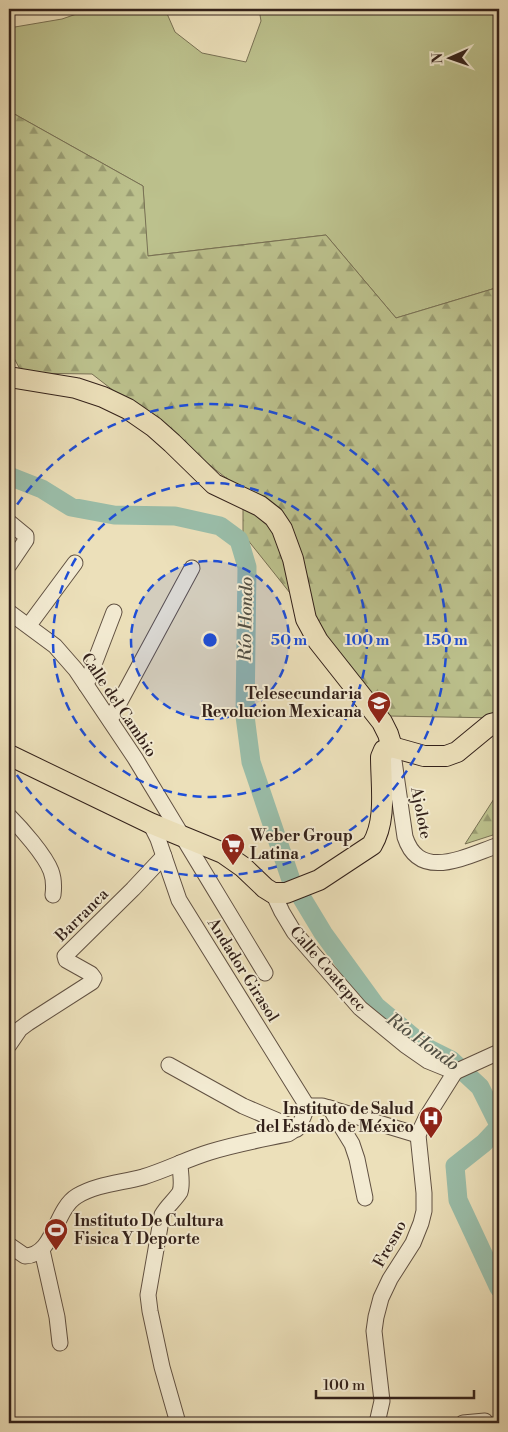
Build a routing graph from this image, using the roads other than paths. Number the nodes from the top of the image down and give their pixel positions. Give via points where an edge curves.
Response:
1 (9, 377) edge
2 (9, 522) edge
3 (75, 563) dead end
4 (9, 565) edge
5 (192, 568) dead end
6 (114, 612) dead end
7 (11, 616) edge
8 (29, 626) junction
9 (86, 685) junction
10 (110, 720) junction
11 (499, 722) edge
12 (392, 747) junction
13 (9, 755) edge
14 (9, 816) edge
15 (150, 823) junction
16 (182, 836) junction
17 (499, 845) edge
18 (164, 856) junction
19 (286, 892) junction
20 (53, 895) dead end
21 (265, 973) dead end
22 (9, 1045) edge
23 (499, 1052) edge
24 (168, 1065) dead end
25 (457, 1071) junction
26 (307, 1106) junction
27 (330, 1108) junction
28 (297, 1129) junction
29 (418, 1135) junction
30 (180, 1164) junction
31 (365, 1198) dead end
32 (9, 1245) edge
33 (42, 1250) junction
34 (60, 1343) dead end
35 (485, 1421) dead end
36 (178, 1423) edge
37 (377, 1423) edge
38 (462, 1423) edge

1 - 12 main road via 76,388 128,409 154,427 214,484 260,506 274,517 293,559 306,619 318,641 382,722
2 - 4 street via 26,536 26,540
3 - 8 street
5 - 10 street
6 - 9 street
7 - 8 street, Calle del Cambio
8 - 9 street, Calle del Cambio via 55,646
9 - 10 street, Calle del Cambio
10 - 16 street, Calle del Cambio
11 - 12 main road via 491,724 457,752 446,756 424,756
12 - 17 street, Ajolote via 405,837 417,857 442,864
12 - 19 main road via 384,750 380,757 382,821 372,845 319,880
13 - 15 main road, Calle Coatepec
14 - 20 street via 51,871
15 - 16 main road, Calle Coatepec
15 - 18 street, Andador Girasol
16 - 19 main road, Calle Coatepec via 223,853
16 - 21 street, Calle del Cambio
18 - 22 street, Barranca via 65,956 66,960 91,974 92,982 20,1029
18 - 26 street, Andador Girasol via 179,900
19 - 25 street, Calle Coatepec via 282,912 294,932 360,1008 428,1060
23 - 25 street
24 - 28 street via 242,1106
25 - 29 street
26 - 27 street
26 - 28 street
27 - 29 street
27 - 31 street via 352,1144
28 - 30 street via 288,1134 211,1152
29 - 37 street, Fresno via 424,1211 413,1242 381,1298 374,1331 382,1394
30 - 33 street via 78,1196 69,1202
30 - 36 street via 181,1187 162,1215 148,1295 162,1367
32 - 33 street via 25,1256
33 - 34 street
35 - 38 street

